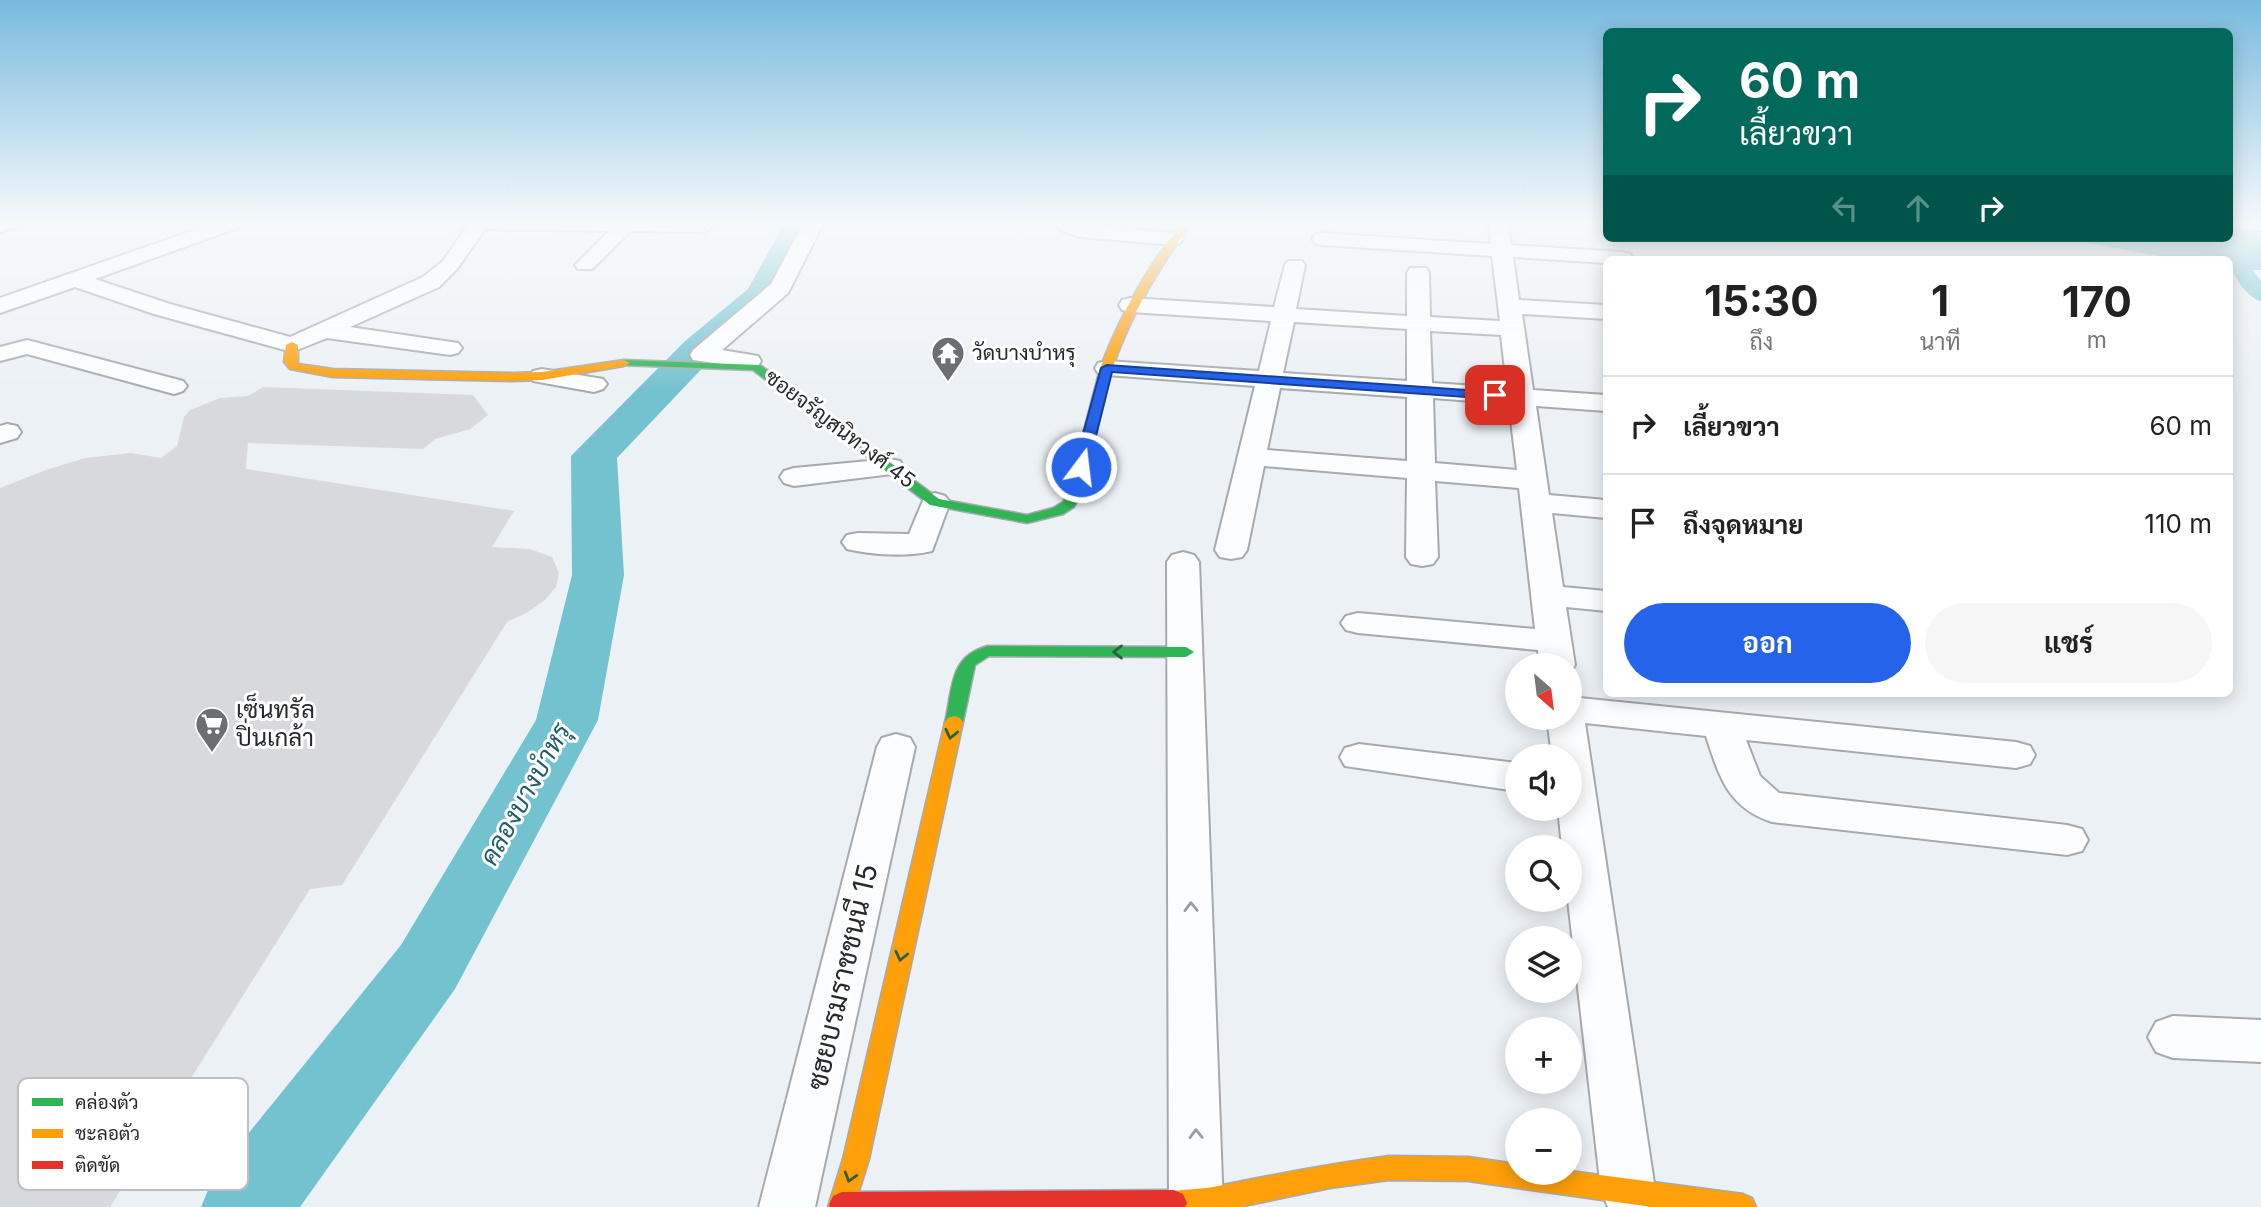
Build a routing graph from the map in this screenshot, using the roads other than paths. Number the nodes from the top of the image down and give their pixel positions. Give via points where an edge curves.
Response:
1 (435, 278) edge
2 (785, 278) edge
3 (1148, 278) edge
4 (1292, 278) edge
5 (1418, 278) edge
6 (1506, 278) edge
7 (73, 279) joint
8 (0, 306) edge
9 (1130, 306) junction
10 (1603, 312) edge
11 (1284, 315) junction
12 (1511, 317) junction
13 (1419, 323) junction
14 (326, 331) junction
15 (292, 345) junction
16 (450, 348) dead end
17 (0, 354) edge
18 (752, 366) junction
19 (1107, 368) junction
20 (542, 376) junction
21 (1269, 379) junction
22 (594, 384) dead end
23 (174, 386) dead end
24 (1420, 390) junction
25 (1520, 397) junction
26 (1603, 403) edge
27 (1251, 457) junction
28 (890, 467) junction
29 (1420, 471) junction
30 (794, 477) dead end
31 (1534, 492) junction
32 (935, 502) junction
33 (1603, 508) edge
34 (858, 542) dead end
35 (1231, 550) dead end
36 (1422, 557) dead end
37 (1183, 562) dead end
38 (1548, 595) junction
39 (1603, 601) edge
40 (1358, 622) dead end
41 (1186, 652) junction
42 (1555, 653) edge
43 (1582, 710) edge
44 (1723, 726) junction
45 (896, 747) dead end
46 (2016, 755) dead end
47 (1359, 757) dead end
48 (1505, 775) edge
49 (1577, 821) edge
50 (2067, 840) dead end
51 (2173, 1037) dead end
52 (2261, 1041) edge
53 (1628, 1190) junction
54 (1197, 1203) junction
55 (841, 1206) edge
56 (787, 1207) edge
57 (1743, 1207) edge

1 - 14 street
2 - 18 street via 780,288 702,355 737,358 753,362
3 - 9 street, ซอยจรัญสนิทวงศ์ 45
4 - 11 street
5 - 13 street
6 - 12 street
7 - 8 street
7 - 15 street
9 - 11 street
9 - 19 street, ซอยจรัญสนิทวงศ์ 45
10 - 12 street
11 - 13 street
11 - 21 street
12 - 13 street
12 - 25 street
13 - 24 street
14 - 15 street
14 - 16 street
15 - 20 street, ซอยจรัญสนิทวงศ์ 45 via 290,362 294,367 332,373
17 - 23 street via 27,347
18 - 20 street, ซอยจรัญสนิทวงศ์ 45 via 650,363
18 - 28 street, ซอยจรัญสนิทวงศ์ 45
19 - 21 street
19 - 32 street, ซอยจรัญสนิทวงศ์ 45 via 1069,504 1027,519
20 - 22 street
21 - 24 street
21 - 27 street
24 - 25 street
24 - 29 street
25 - 26 street
25 - 31 street
27 - 29 street
27 - 35 street
28 - 30 street
28 - 32 street, ซอยจรัญสนิทวงศ์ 45
29 - 31 street
29 - 36 street
31 - 33 street
31 - 38 street
32 - 34 street via 921,544
37 - 41 street
38 - 39 street
38 - 42 street
40 - 42 street
54 -> 41 street
41 -> 55 street via 988,651 967,663 859,1146
43 - 44 street
44 - 46 street
44 - 50 street via 1745,789 1772,807
45 - 56 street, ซฮยบรมราชชนนี 15
47 - 48 street
49 - 53 street
51 - 52 street
53 - 54 street via 1468,1168 1390,1168
53 - 57 street
54 - 55 street

